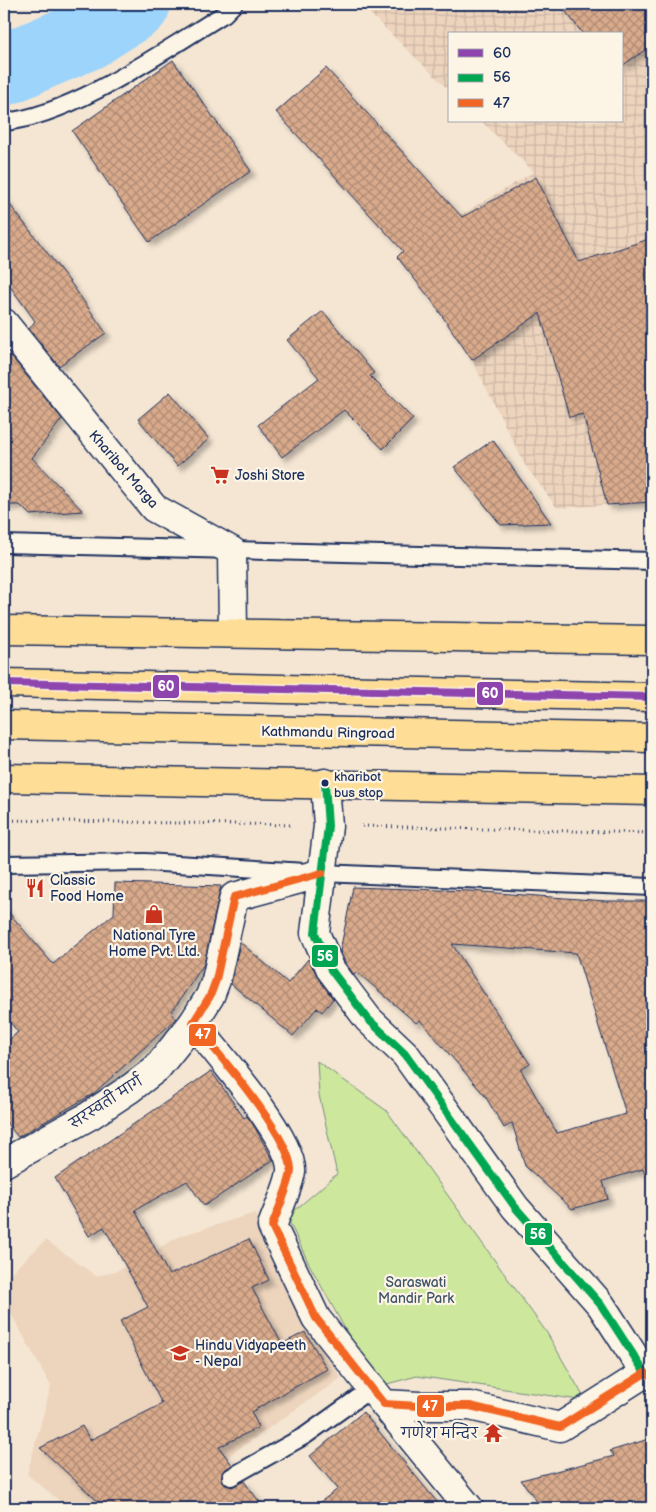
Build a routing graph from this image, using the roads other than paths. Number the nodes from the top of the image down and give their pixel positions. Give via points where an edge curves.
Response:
1 (234, 4) edge
2 (4, 122) edge
3 (4, 323) edge
4 (4, 544) edge
5 (232, 551) junction
6 (652, 562) edge
7 (4, 630) edge
8 (233, 632) junction
9 (652, 640) edge
10 (4, 683) edge
11 (652, 696) edge
12 (4, 724) edge
13 (652, 738) edge
14 (4, 778) edge
15 (325, 783) junction
16 (652, 791) edge
17 (4, 864) edge
18 (322, 873) junction
19 (652, 887) edge
20 (193, 1023) junction
21 (4, 1163) edge
22 (649, 1374) edge
23 (378, 1396) junction
24 (231, 1477) dead end
25 (469, 1508) edge

1 - 2 lane via 216,20 88,94 48,111
3 - 5 street, Kharibot Marga via 154,508
4 - 5 lane
5 - 6 lane
5 - 8 street
7 - 8 main road
8 - 9 main road
10 - 11 main road
12 - 13 main road, Kathmandu Ringroad
14 - 15 main road
15 - 16 main road
15 - 18 street via 328,826
17 - 18 lane via 146,862
18 - 19 lane
18 - 20 street, सरस्वती मार्ग via 234,897 216,980
18 - 22 street via 315,933 331,970 368,1019 405,1054 515,1207 601,1305
20 - 21 street, सरस्वती मार्ग via 157,1068 89,1116
20 - 23 street via 248,1091 287,1150 291,1171 272,1226 316,1318
22 - 23 street via 560,1427 470,1406 419,1406
23 - 24 lane
23 - 25 street

